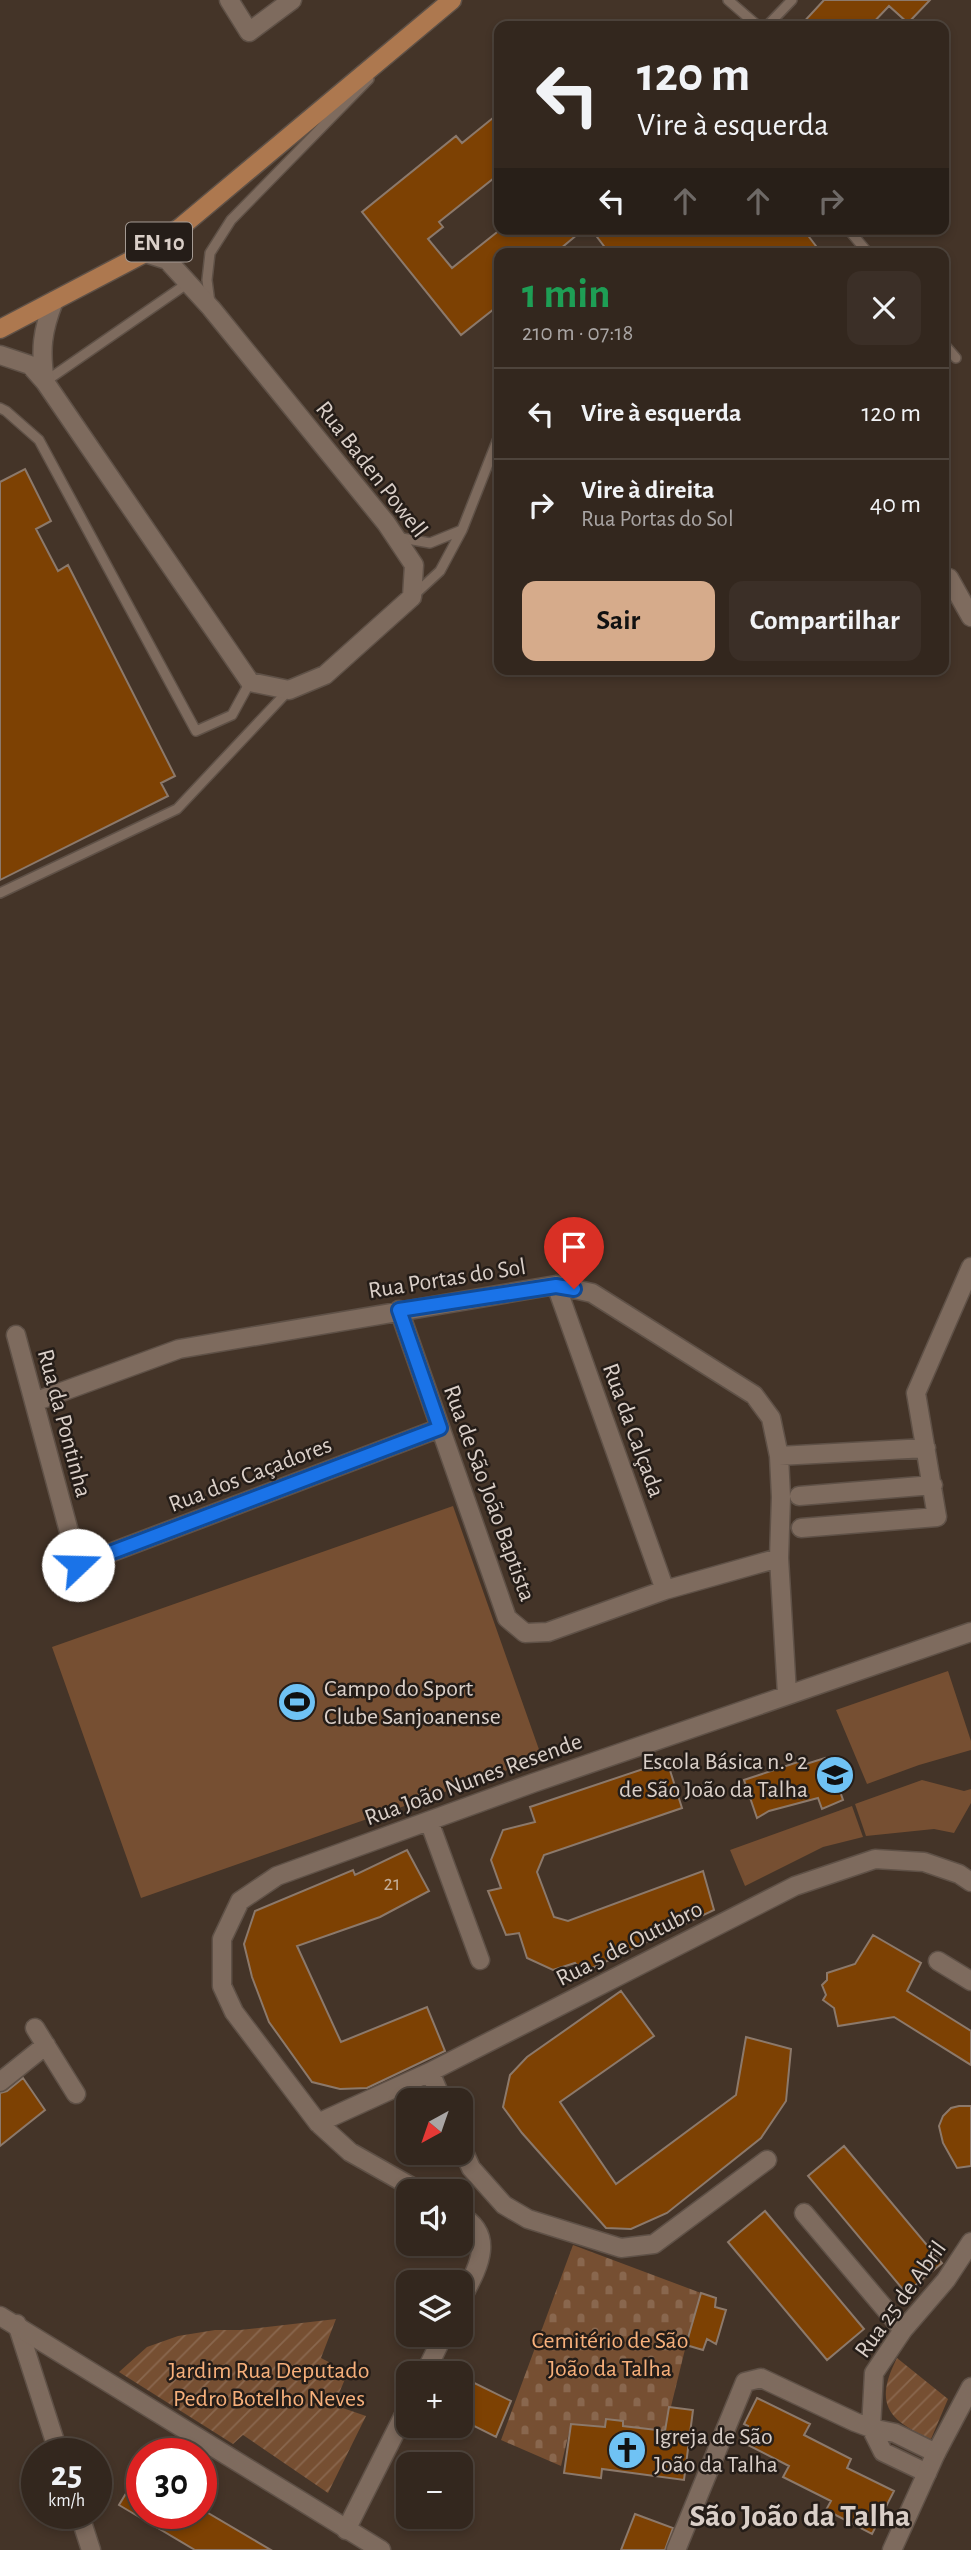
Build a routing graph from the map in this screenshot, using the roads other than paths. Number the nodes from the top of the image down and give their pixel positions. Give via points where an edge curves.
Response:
1 (229, 0) edge
2 (292, 0) edge
3 (452, 0) edge
4 (728, 0) edge
5 (793, 0) edge
6 (752, 21) edge
7 (772, 21) edge
8 (397, 45) junction
9 (145, 253) junction
10 (188, 283) junction
11 (54, 301) junction
12 (211, 308) junction
13 (8, 325) edge
14 (949, 350) edge
15 (0, 355) edge
16 (956, 358) dead end
17 (45, 382) junction
18 (0, 408) edge
19 (494, 449) edge
20 (462, 530) junction
21 (395, 536) junction
22 (949, 578) dead end
23 (412, 597) junction
24 (971, 617) edge
25 (250, 682) junction
26 (289, 690) junction
27 (0, 893) edge
28 (971, 1267) edge
29 (556, 1286) junction
30 (399, 1310) junction
31 (16, 1335) dead end
32 (34, 1402) junction
33 (440, 1428) junction
34 (926, 1448) junction
35 (779, 1456) junction
36 (933, 1485) junction
37 (799, 1496) dead end
38 (801, 1528) dead end
39 (779, 1558) junction
40 (78, 1565) joint
41 (665, 1590) junction
42 (971, 1632) edge
43 (787, 1694) junction
44 (429, 1821) junction
45 (971, 1882) edge
46 (480, 1960) dead end
47 (938, 1961) dead end
48 (971, 1981) edge
49 (35, 2028) dead end
50 (46, 2045) junction
51 (430, 2072) junction
52 (0, 2082) edge
53 (437, 2088) edge
54 (76, 2094) dead end
55 (318, 2123) junction
56 (767, 2160) dead end
57 (470, 2165) edge
58 (398, 2179) edge
59 (804, 2213) dead end
60 (473, 2225) edge
61 (971, 2242) edge
62 (473, 2273) edge
63 (0, 2316) edge
64 (17, 2324) junction
65 (903, 2330) junction
66 (971, 2387) edge
67 (871, 2428) junction
68 (396, 2431) edge
69 (54, 2438) edge
70 (936, 2453) junction
71 (927, 2473) junction
72 (84, 2529) edge
73 (346, 2530) junction
74 (91, 2550) edge
75 (381, 2550) edge
76 (676, 2550) edge
77 (892, 2550) edge

1 - 2 street via 249,32
3 - 8 main road, EN 10
4 - 6 lane
5 - 7 lane
8 - 9 main road, EN 10
8 - 12 lane via 367,82 231,220 210,253
9 - 10 street, Rua Baden Powell via 167,260
9 - 11 main road, EN 10
10 - 12 street, Rua Baden Powell
10 - 17 lane
11 - 13 main road, EN 10
11 - 17 street via 41,353
12 - 21 street, Rua Baden Powell
14 - 16 lane
15 - 17 street via 30,365
17 - 25 street
18 - 25 lane via 39,440 196,732 232,715
19 - 20 lane
20 - 21 lane via 430,543
20 - 23 lane via 440,571
21 - 23 street, Rua Baden Powell via 414,565
22 - 24 street
23 - 26 street via 326,676
25 - 26 street
26 - 27 lane via 177,809
28 - 34 street via 916,1393
29 - 30 street, Rua Portas do Sol
29 - 35 street, Rua Portas do Sol via 592,1293 754,1395 771,1418
29 - 41 street, Rua da Calçada
30 - 32 street, Rua Portas do Sol via 179,1349
30 - 33 street, Rua de São João Baptista
31 - 32 street, Rua da Pontinha
32 - 40 street, Rua da Pontinha
33 - 40 street, Rua dos Caçadores
33 - 41 street, Rua de São João Baptista via 507,1618 525,1633 548,1632
34 - 35 street
34 - 36 street
35 - 39 street, Rua Portas do Sol
36 - 37 street
36 - 38 street via 937,1517
39 - 41 street, Rua de São João Baptista
39 - 43 street, Rua Portas do Sol
42 - 43 street, Rua João Nunes Resende
43 - 44 street, Rua João Nunes Resende
44 - 46 street
44 - 55 street, Rua João Nunes Resende via 276,1876 240,1901 222,1939 222,1986 234,2012
45 - 51 street, Rua 5 de Outubro via 924,1863 875,1859 795,1886
47 - 48 street
49 - 50 street
50 - 52 street
50 - 54 street
51 - 53 street
51 - 55 street, Rua 5 de Outubro
55 - 58 street, Rua João Nunes Resende via 350,2152
56 - 57 street via 654,2244 621,2248 528,2219 504,2205
59 - 65 street
60 - 62 street via 481,2234 481,2255
61 - 65 street, Rua 25 de Abril
63 - 64 street
64 - 69 street
64 - 73 street
65 - 67 street, Rua 25 de Abril via 874,2373
66 - 70 street
67 - 70 street via 895,2433
67 - 71 street via 883,2452
67 - 76 street via 753,2380
68 - 73 street
70 - 71 street
71 - 77 street
72 - 74 street
73 - 75 street

